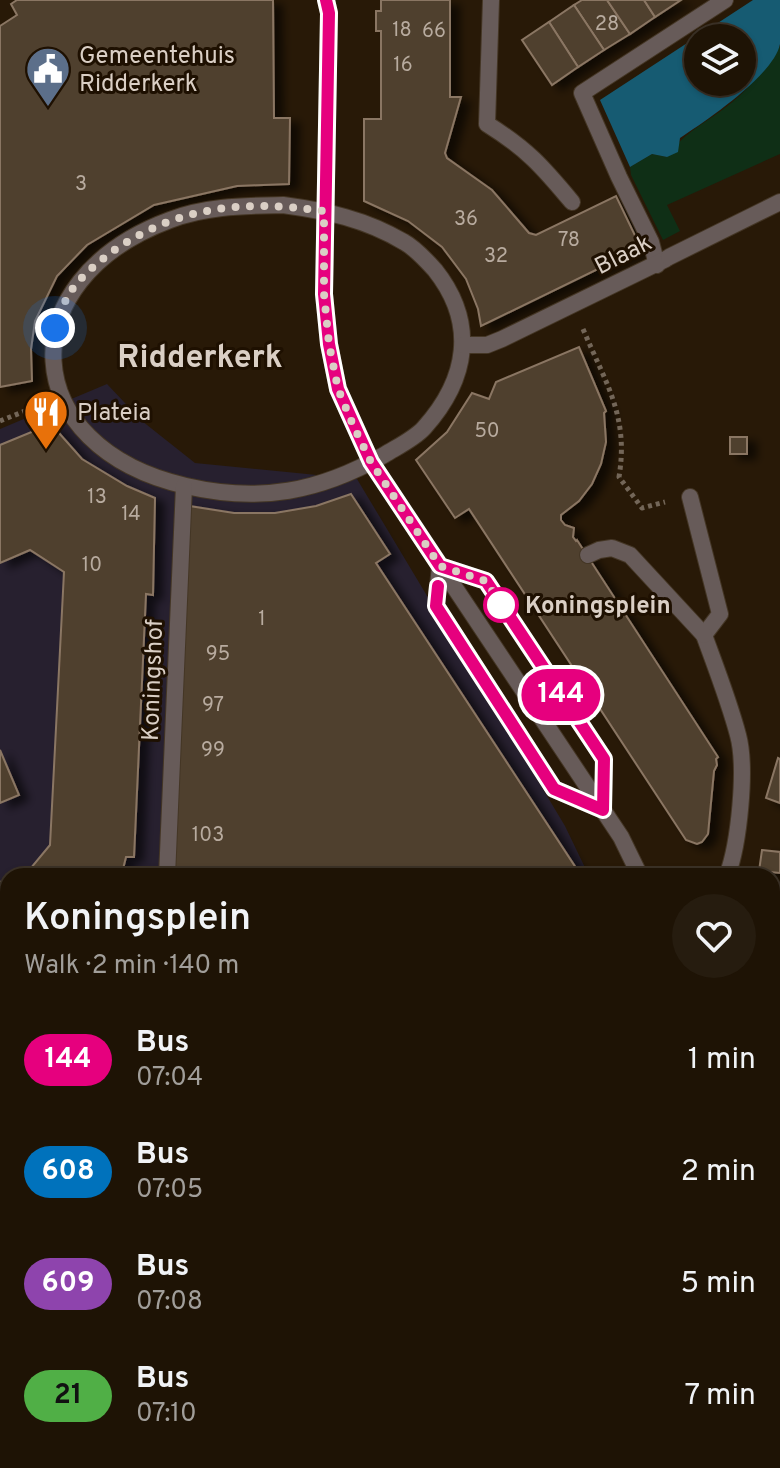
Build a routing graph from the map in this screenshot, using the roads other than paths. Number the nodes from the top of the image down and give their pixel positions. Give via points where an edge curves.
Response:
1 (326, 0) edge
2 (491, 0) edge
3 (725, 0) edge
4 (572, 202) dead end
5 (780, 202) edge
6 (324, 211) junction
7 (663, 261) junction
8 (463, 345) junction
9 (371, 462) junction
10 (184, 486) junction
11 (690, 497) road end
12 (588, 555) dead end
13 (440, 566) junction
14 (704, 635) junction
15 (603, 810) junction
16 (167, 868) edge
17 (636, 868) edge
18 (730, 868) edge

1 - 6 street
2 - 4 street via 487,124 539,162
3 - 7 street via 582,93
5 - 7 street, Blaak
6 - 8 street via 384,231 407,243 430,265 450,290
6 - 9 street via 324,294 335,374
6 - 10 street via 223,206 170,220 95,264 69,294 51,355 60,397 73,420 91,441 118,459
7 - 8 street, Blaak via 487,345
8 - 9 street via 456,378 422,431
9 - 10 street via 324,482 254,496
9 - 13 street
10 - 16 street, Koningshof
11 - 14 street via 720,614
12 - 14 street via 612,548 630,555
13 - 15 street
13 - 15 street via 436,606 554,789
13 - 15 street via 486,581 604,759
14 - 18 street via 739,737 741,790
15 - 17 street

